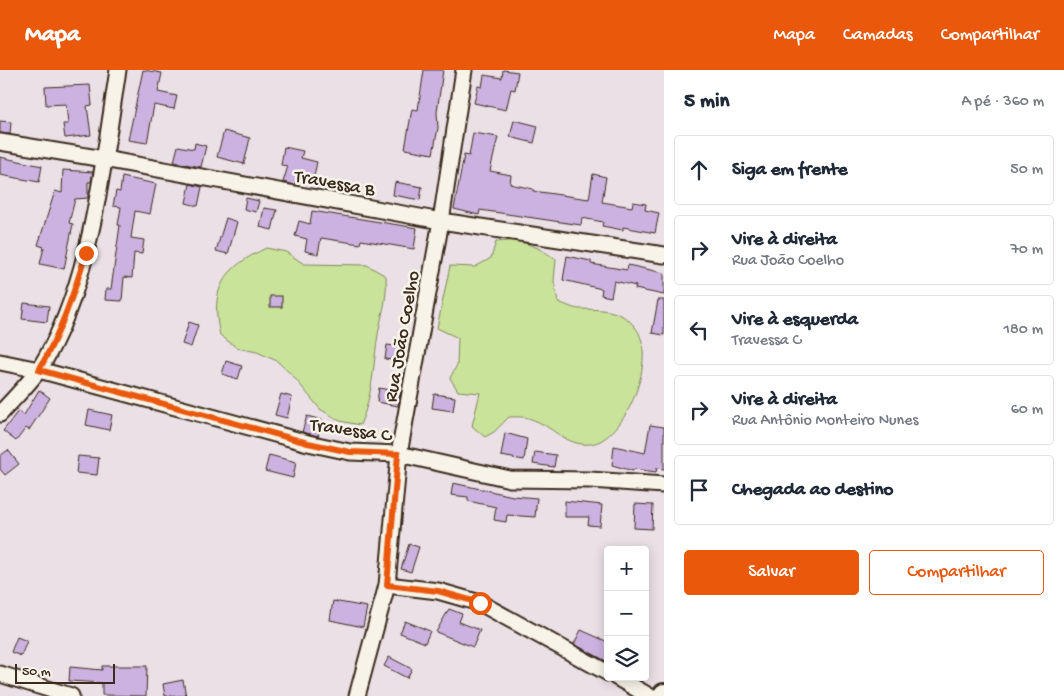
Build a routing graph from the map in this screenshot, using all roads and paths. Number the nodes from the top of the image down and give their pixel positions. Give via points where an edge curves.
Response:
1 (118, 70) edge
2 (464, 70) edge
3 (0, 142) edge
4 (104, 159) junction
5 (441, 221) junction
6 (664, 255) edge
7 (0, 362) edge
8 (39, 370) junction
9 (0, 414) edge
10 (398, 454) junction
11 (664, 485) edge
12 (387, 585) junction
13 (604, 671) edge
14 (0, 674) edge
15 (623, 681) edge
16 (34, 689) edge
17 (71, 696) edge
18 (357, 696) edge
19 (649, 696) edge

1 - 4 street
2 - 5 street, Rua João Coelho
3 - 4 street, Travessa B
4 - 5 street, Travessa B
4 - 8 street via 86,253 70,306
5 - 6 street, Travessa B
5 - 10 street, Rua João Coelho
7 - 8 street, Travessa C
8 - 9 street
8 - 10 street, Travessa C via 308,443 350,452
10 - 11 street, Travessa C via 510,479
10 - 12 street, Rua João Coelho
12 - 13 street via 438,591 480,603
12 - 18 street, Rua João Coelho
14 - 16 street
15 - 19 street
16 - 17 street

